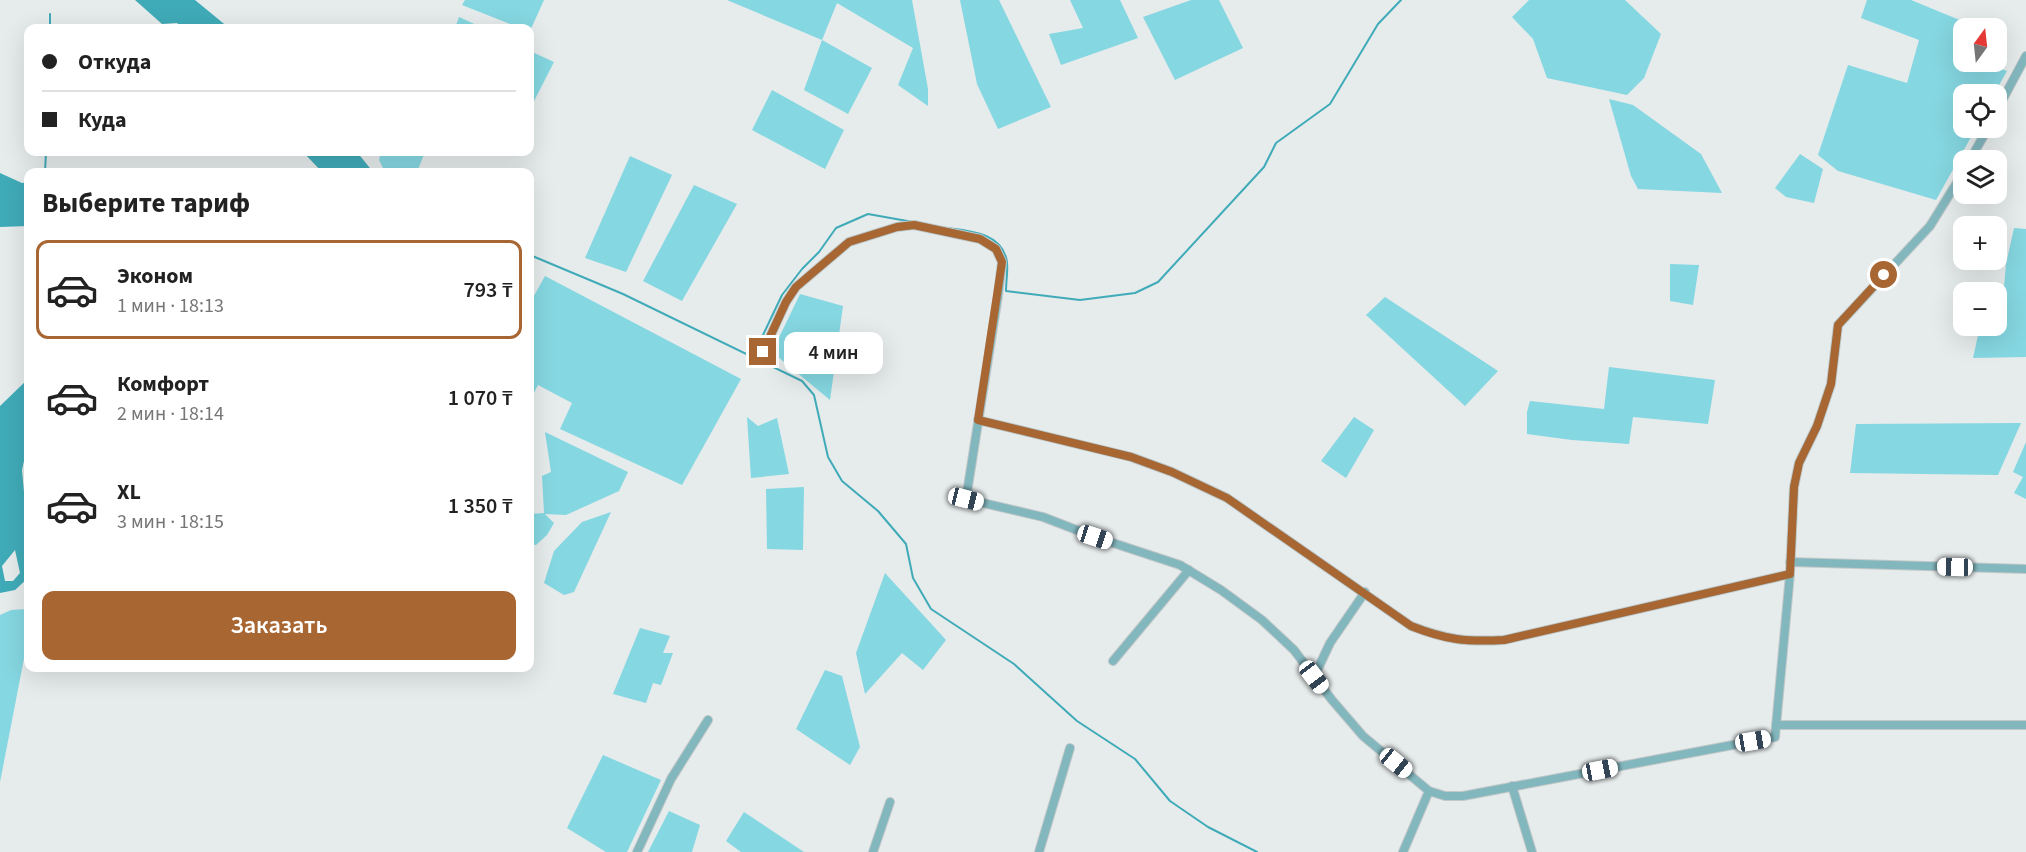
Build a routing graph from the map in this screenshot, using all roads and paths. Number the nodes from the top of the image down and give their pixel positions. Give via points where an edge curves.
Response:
1 (2026, 56) edge
2 (2007, 91) edge
3 (1953, 189) edge
4 (763, 352) dead end
5 (978, 420) junction
6 (1790, 562) junction
7 (2026, 568) edge
8 (1189, 570) junction
9 (1790, 574) junction
10 (1365, 592) junction
11 (1113, 661) dead end
12 (1314, 677) junction
13 (708, 720) dead end
14 (2026, 724) edge
15 (1776, 725) junction
16 (1070, 748) dead end
17 (1512, 786) junction
18 (1430, 791) junction
19 (890, 802) dead end
20 (637, 852) edge
21 (873, 852) edge
22 (1039, 852) edge
23 (1402, 852) edge
24 (1532, 852) edge

1 - 2 street
3 - 6 street via 1930,226 1838,325 1831,384 1799,463 1794,487
4 - 5 street via 796,287 849,242 914,225 980,239 996,249 1002,262
5 - 8 street via 966,499 1043,517
5 - 10 street via 1131,457 1172,472 1227,498
6 - 7 street
6 - 9 street
8 - 11 street
8 - 12 street via 1262,620
9 - 10 street via 1504,640 1468,641 1438,636 1411,626
9 - 15 street
10 - 12 street via 1330,643
12 - 18 street via 1363,736
13 - 20 street via 671,779
14 - 15 street
15 - 17 street via 1775,737
16 - 22 street
17 - 18 street via 1463,796
17 - 24 street
18 - 23 street
19 - 21 street

